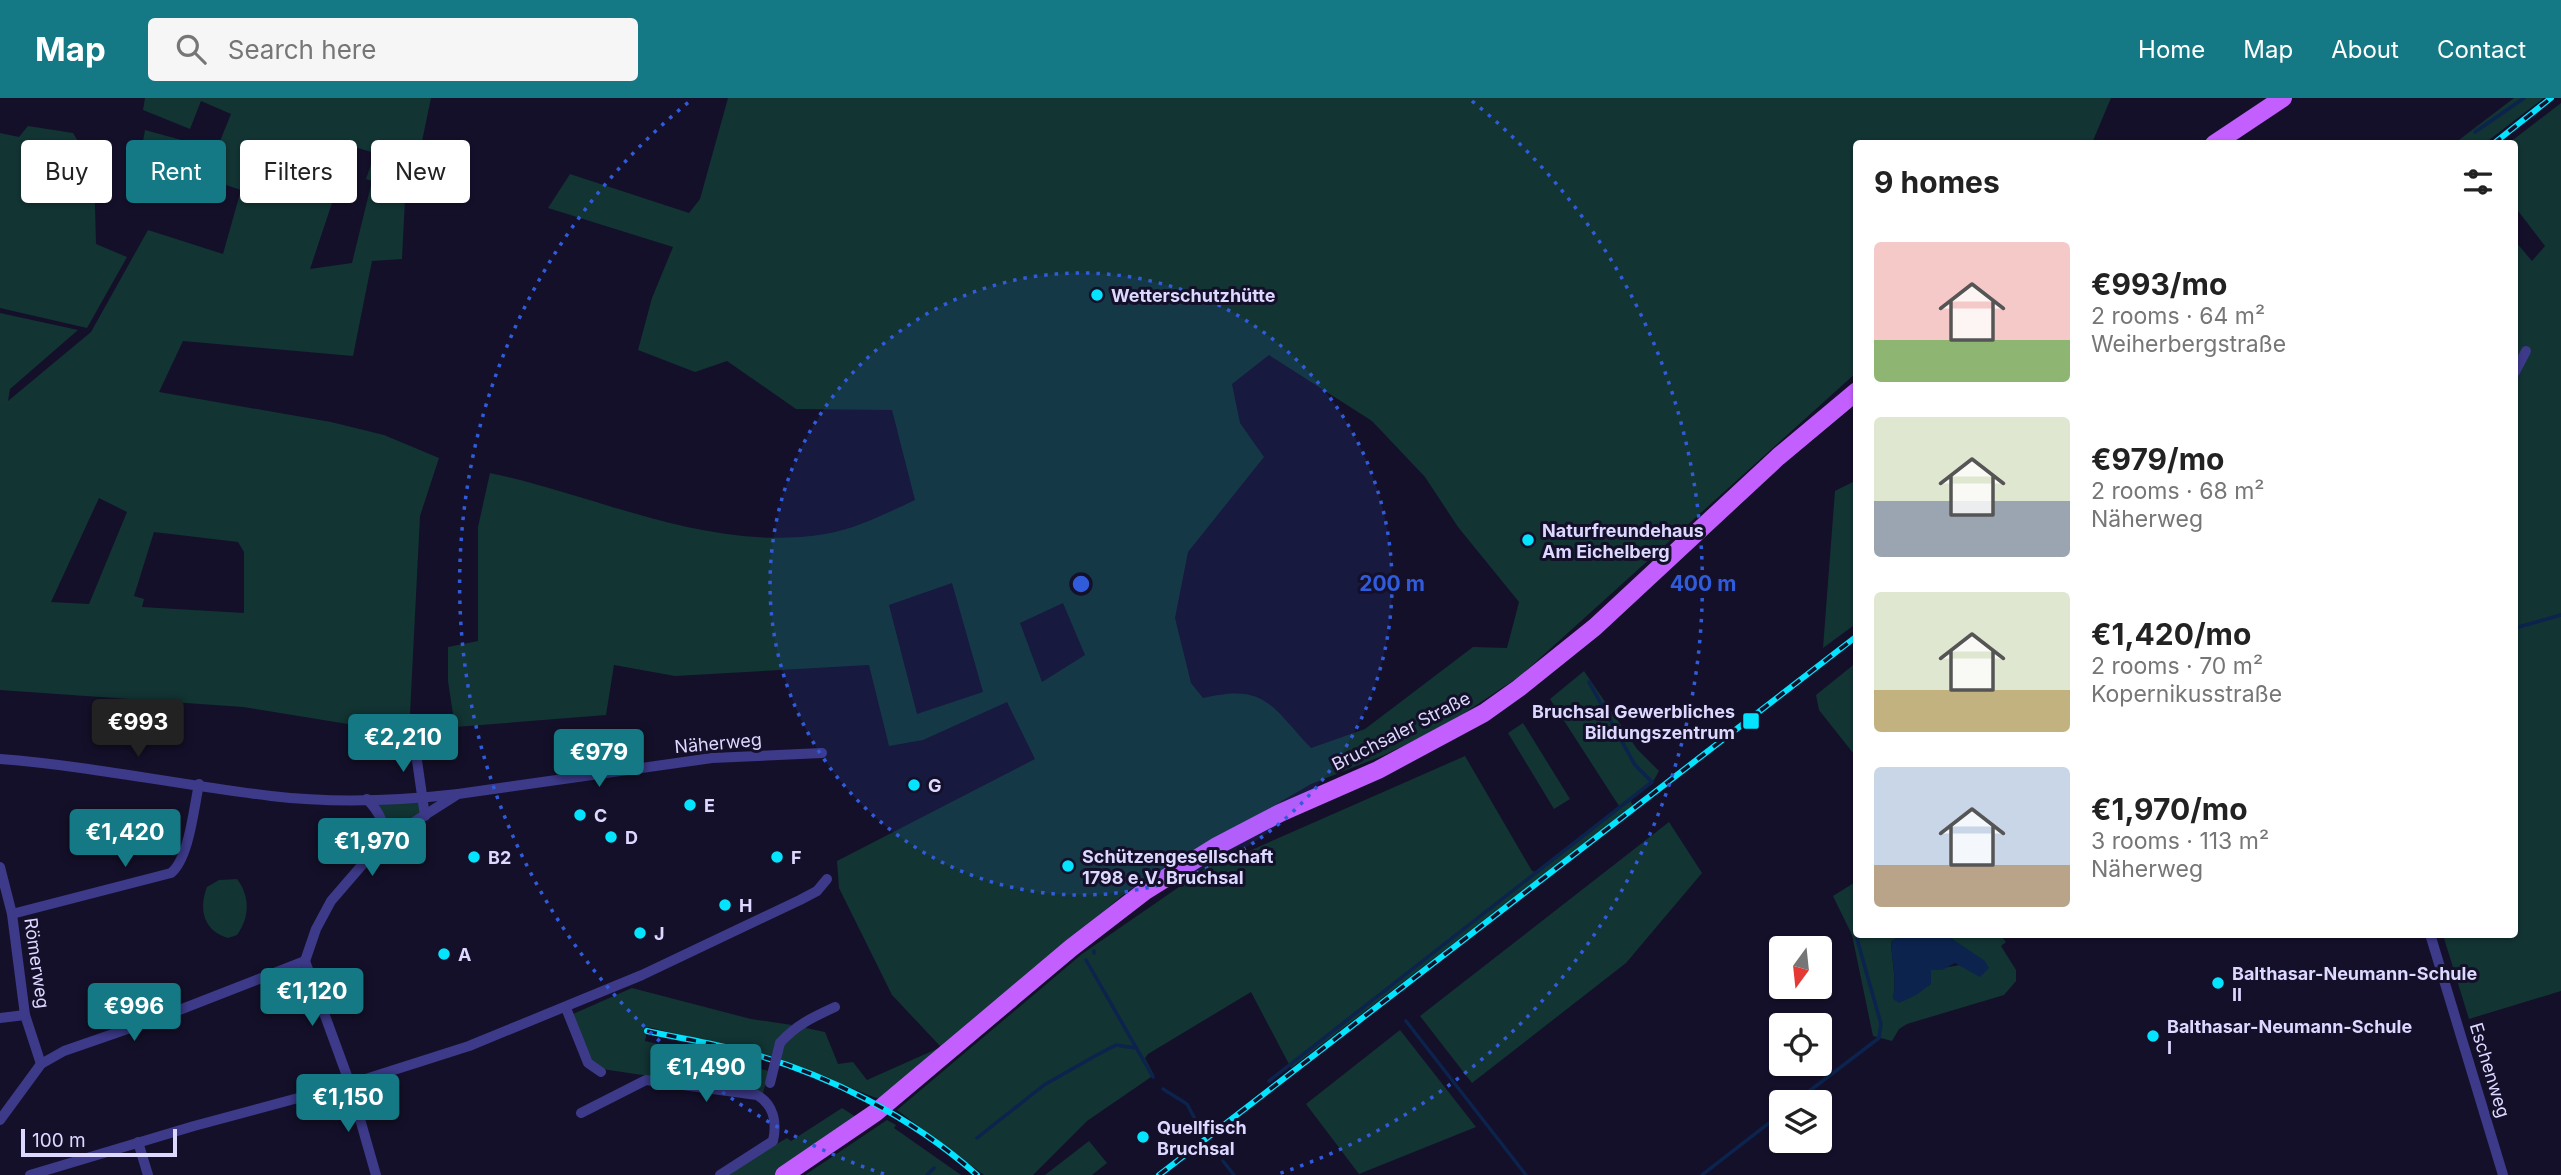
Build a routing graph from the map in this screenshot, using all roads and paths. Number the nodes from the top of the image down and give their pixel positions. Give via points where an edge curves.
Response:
1 (2283, 98) edge
2 (2220, 140) edge
3 (2526, 351) dead end
4 (2518, 366) edge
5 (1853, 394) edge
6 (412, 726) dead end
7 (822, 753) dead end
8 (0, 759) edge
9 (199, 784) junction
10 (458, 794) junction
11 (423, 798) junction
12 (367, 799) junction
13 (425, 816) junction
14 (381, 843) junction
15 (0, 867) edge
16 (827, 879) dead end
17 (12, 914) junction
18 (2431, 938) edge
19 (305, 961) junction
20 (835, 1007) dead end
21 (566, 1008) junction
22 (25, 1015) junction
23 (0, 1018) edge
24 (41, 1064) junction
25 (601, 1072) dead end
26 (349, 1084) junction
27 (766, 1101) junction
28 (581, 1113) dead end
29 (0, 1120) edge
30 (138, 1142) junction
31 (30, 1175) edge
32 (148, 1175) edge
33 (376, 1175) edge
34 (720, 1175) edge
35 (784, 1175) edge
36 (2503, 1175) edge

1 - 2 main road
3 - 4 street
5 - 35 main road, Bruchsaler Straße via 1778,457 1595,627 1519,688 1483,713 1378,770 1217,846 1145,891 875,1113
6 - 11 street
7 - 10 street, Näherweg via 712,758
8 - 9 street via 76,765
9 - 12 street via 272,796
9 - 17 street via 184,853 171,873
10 - 11 street
10 - 13 street, Näherweg
11 - 12 street
11 - 13 street
12 - 14 street via 382,819
13 - 14 street, Näherweg
14 - 19 street, Näherweg via 331,901
15 - 17 street, Römerweg
16 - 21 street via 800,900
17 - 22 street, Römerweg
18 - 36 street, Eschenweg
19 - 24 street via 64,1051
19 - 26 street
20 - 27 street, bridge via 808,1019 780,1043
21 - 25 street via 588,1063
21 - 26 street via 470,1046
22 - 23 street
22 - 24 street, Römerweg
24 - 29 street
26 - 30 street
26 - 33 street
27 - 28 street via 757,1095 646,1080
27 - 34 street via 776,1128 773,1142
30 - 31 street
30 - 32 street

